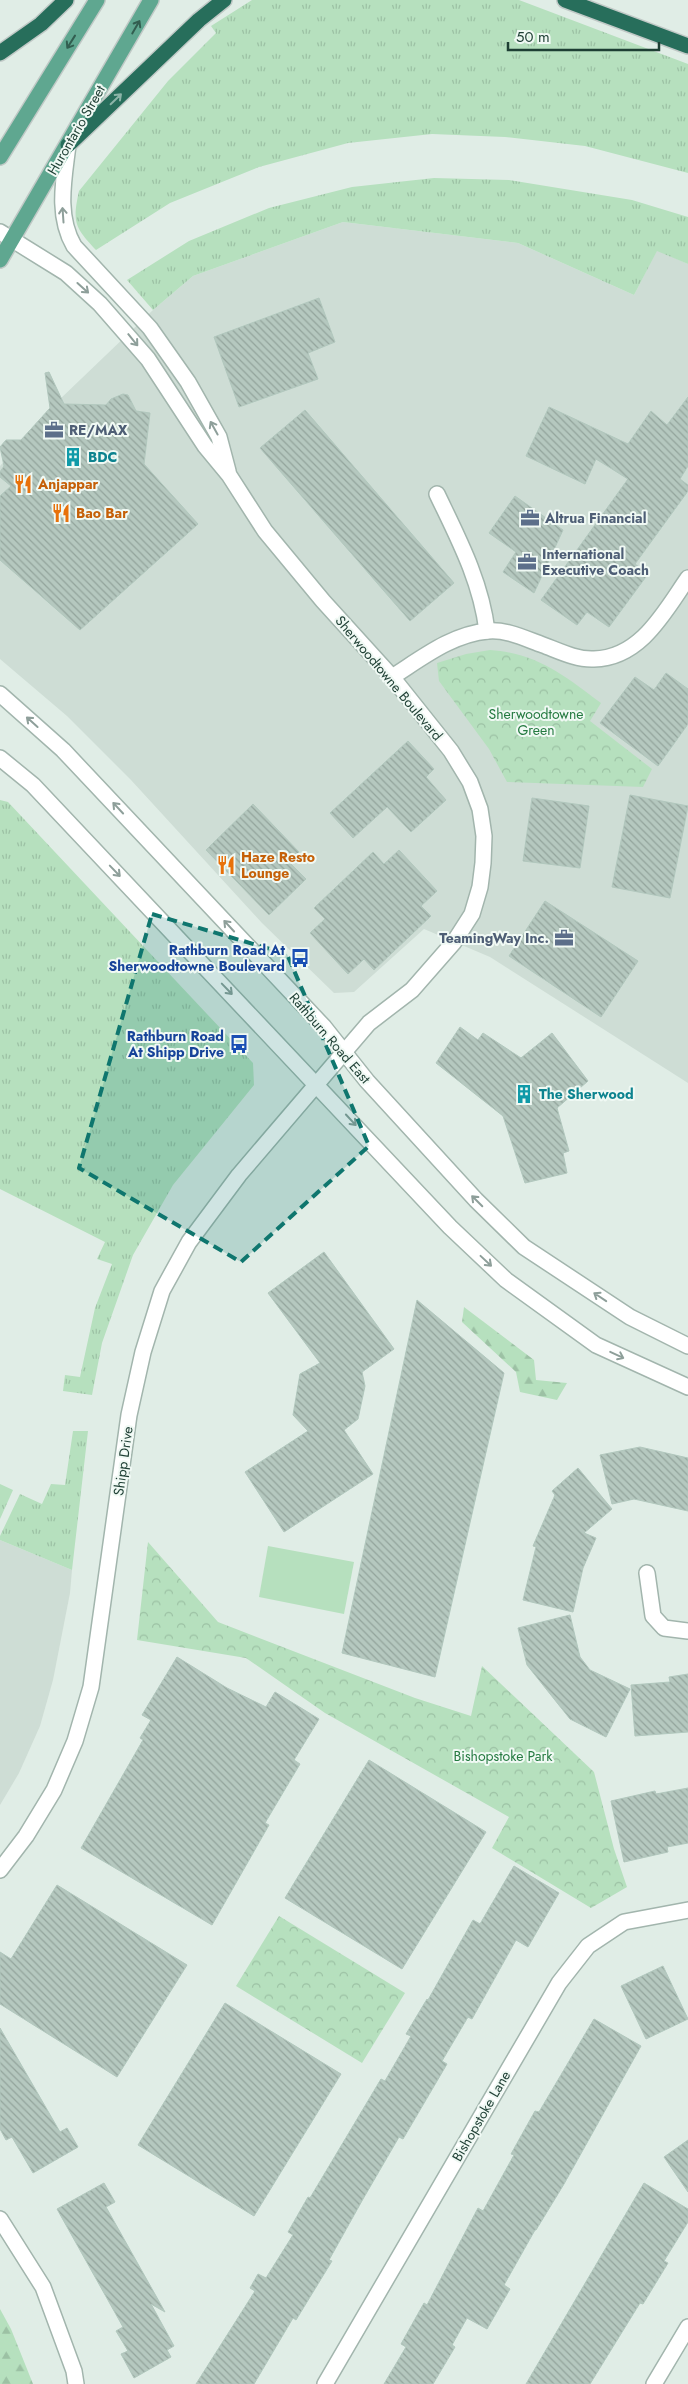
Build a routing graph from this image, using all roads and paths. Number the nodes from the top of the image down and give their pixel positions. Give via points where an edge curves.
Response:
1 (66, 0) edge
2 (97, 0) edge
3 (151, 0) edge
4 (224, 0) edge
5 (565, 0) edge
6 (688, 46) edge
7 (0, 53) edge
8 (68, 145) junction
9 (0, 157) edge
10 (6, 236) edge
11 (0, 260) edge
12 (229, 475) junction
13 (437, 494) dead end
14 (688, 578) edge
15 (487, 631) junction
16 (392, 677) junction
17 (0, 694) edge
18 (0, 758) edge
19 (344, 1053) junction
20 (318, 1084) junction
21 (688, 1346) edge
22 (688, 1387) edge
23 (647, 1573) dead end
24 (688, 1631) edge
25 (0, 1870) edge
26 (688, 1910) edge
27 (0, 2220) edge
28 (688, 2327) edge
29 (76, 2384) edge
30 (325, 2384) edge
31 (654, 2384) edge

1 - 7 highway
2 -> 9 main road
8 -> 3 main road, Hurontario Street
8 -> 4 highway
5 - 6 highway
8 - 10 main road, Hurontario Street
12 -> 8 street, Sherwoodtowne Boulevard via 219,437 188,382 150,328 84,258 66,231 62,216
10 - 11 main road, Hurontario Street
10 -> 12 street, Sherwoodtowne Boulevard via 66,273 100,304 148,359 205,446
12 - 16 street, Sherwoodtowne Boulevard via 271,538
13 - 15 street via 471,566 484,605
14 - 15 street via 643,639 611,656 594,659 572,655 524,638
15 - 16 street via 443,644
16 - 19 street, Sherwoodtowne Boulevard via 451,751 470,782 480,809 484,836 480,887 472,914 454,942 412,990 369,1023
19 -> 17 street, Rathburn Road East via 324,1027 63,750
18 -> 20 street via 34,785
19 - 20 street, Sherwoodtowne Boulevard
21 -> 19 street, Rathburn Road East via 630,1317 524,1247 476,1200
20 -> 22 street via 450,1227 506,1280 596,1345
20 - 25 street, Shipp Drive via 239,1175 194,1234 162,1291 143,1352 129,1415 91,1687 75,1741 54,1790 26,1836
23 - 24 street via 653,1616 664,1628
26 - 30 street, Bishopstoke Lane via 624,1922 588,1946 559,1983
27 - 29 street via 43,2287
28 - 31 street

